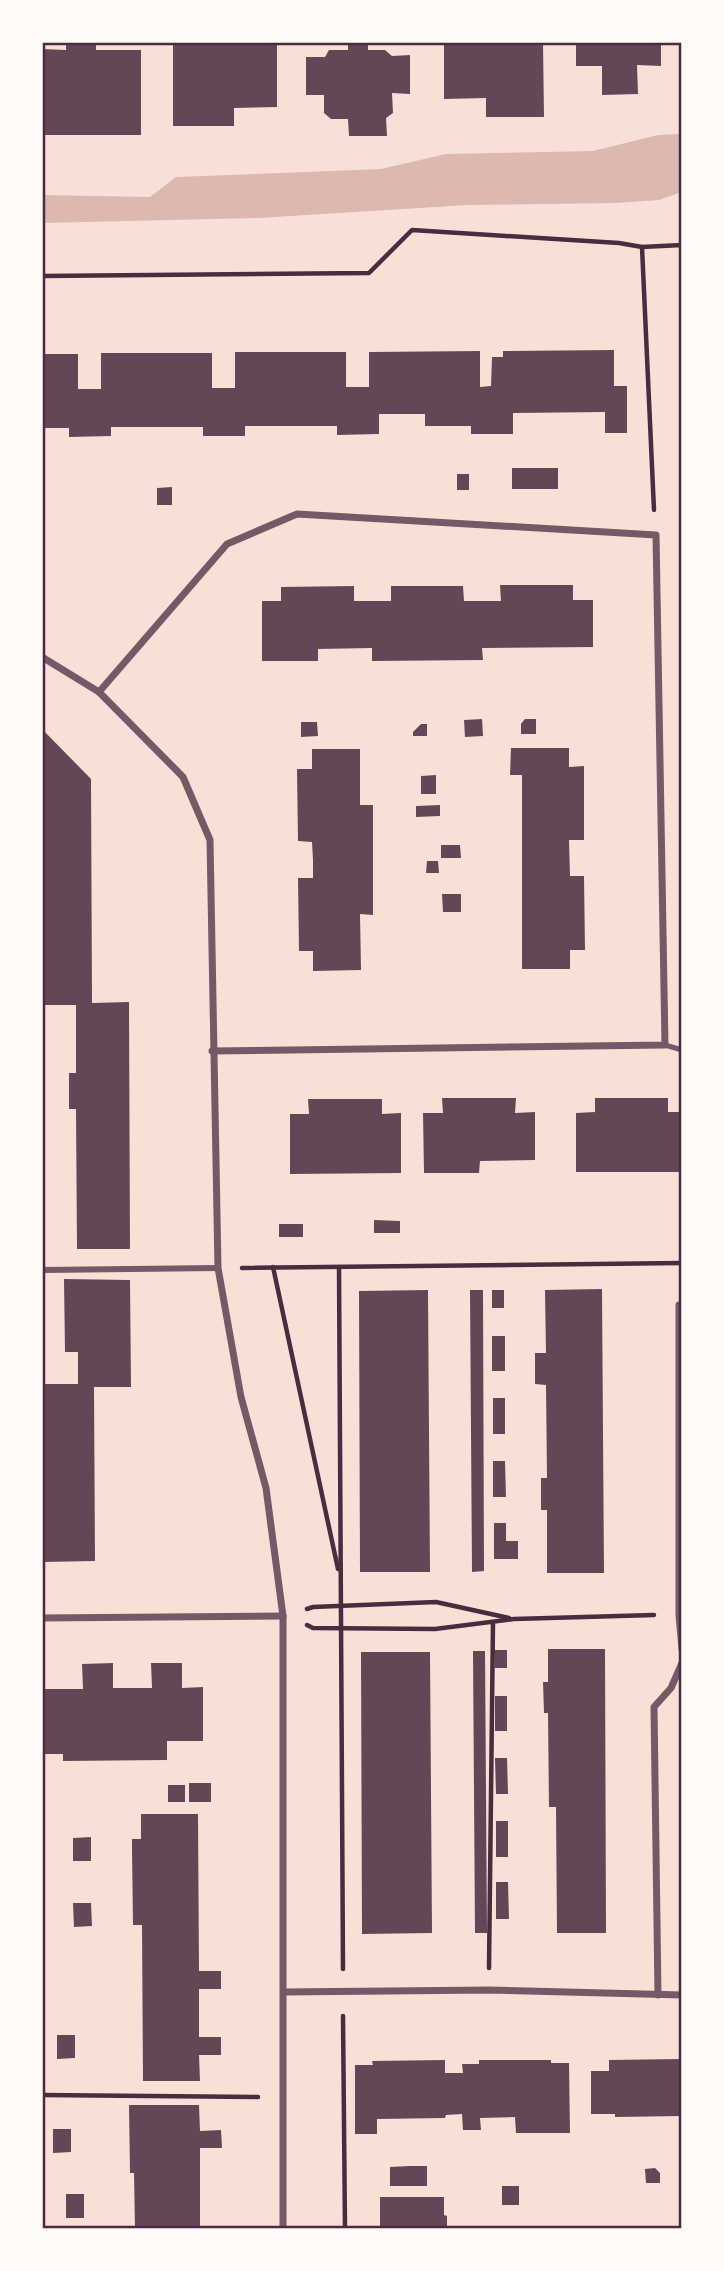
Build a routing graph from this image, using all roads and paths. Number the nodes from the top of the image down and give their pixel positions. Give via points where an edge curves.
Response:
1 (682, 245) edge
2 (642, 247) junction
3 (42, 276) edge
4 (656, 535) junction
5 (42, 657) edge
6 (99, 692) junction
7 (665, 1045) junction
8 (212, 1051) junction
9 (682, 1051) edge
10 (682, 1263) edge
11 (339, 1267) junction
12 (218, 1268) junction
13 (273, 1268) junction
14 (42, 1270) edge
15 (679, 1305) dead end
16 (681, 1374) edge
17 (340, 1580) junction
18 (681, 1592) edge
19 (341, 1606) junction
20 (679, 1615) junction
21 (283, 1616) junction
22 (42, 1618) edge
23 (514, 1619) junction
24 (493, 1622) junction
25 (341, 1628) junction
26 (682, 1649) edge
27 (682, 1663) edge
28 (489, 1990) junction
29 (284, 1992) junction
30 (343, 1992) junction
31 (658, 1995) junction
32 (682, 1995) edge
33 (42, 2095) edge
34 (282, 2097) junction
35 (283, 2229) edge
36 (345, 2229) edge

1 - 2 path
2 - 3 path via 412,230 369,273
2 - 4 path
4 - 6 street via 297,514 227,544
4 - 7 street
5 - 6 street
6 - 8 street via 183,777 210,840
7 - 8 street
7 - 9 lane
8 - 12 street
10 - 11 path
11 - 13 path
11 - 17 path
12 - 13 path
12 - 14 street
12 - 21 street via 240,1397 266,1488
13 - 17 path
15 - 16 street
16 - 18 street
17 - 19 path
18 - 20 street
19 - 21 path via 313,1607
19 - 23 path via 436,1602
19 - 25 path
20 - 23 path
20 - 26 street
21 - 22 street
21 - 25 path via 313,1628
21 - 29 street
23 - 24 path
24 - 25 path via 435,1629
24 - 28 path
25 - 30 path
27 - 31 street via 671,1688 654,1707
28 - 30 street
28 - 31 street
29 - 30 street
29 - 34 street
30 - 36 path
31 - 32 street
33 - 34 path
34 - 35 street

